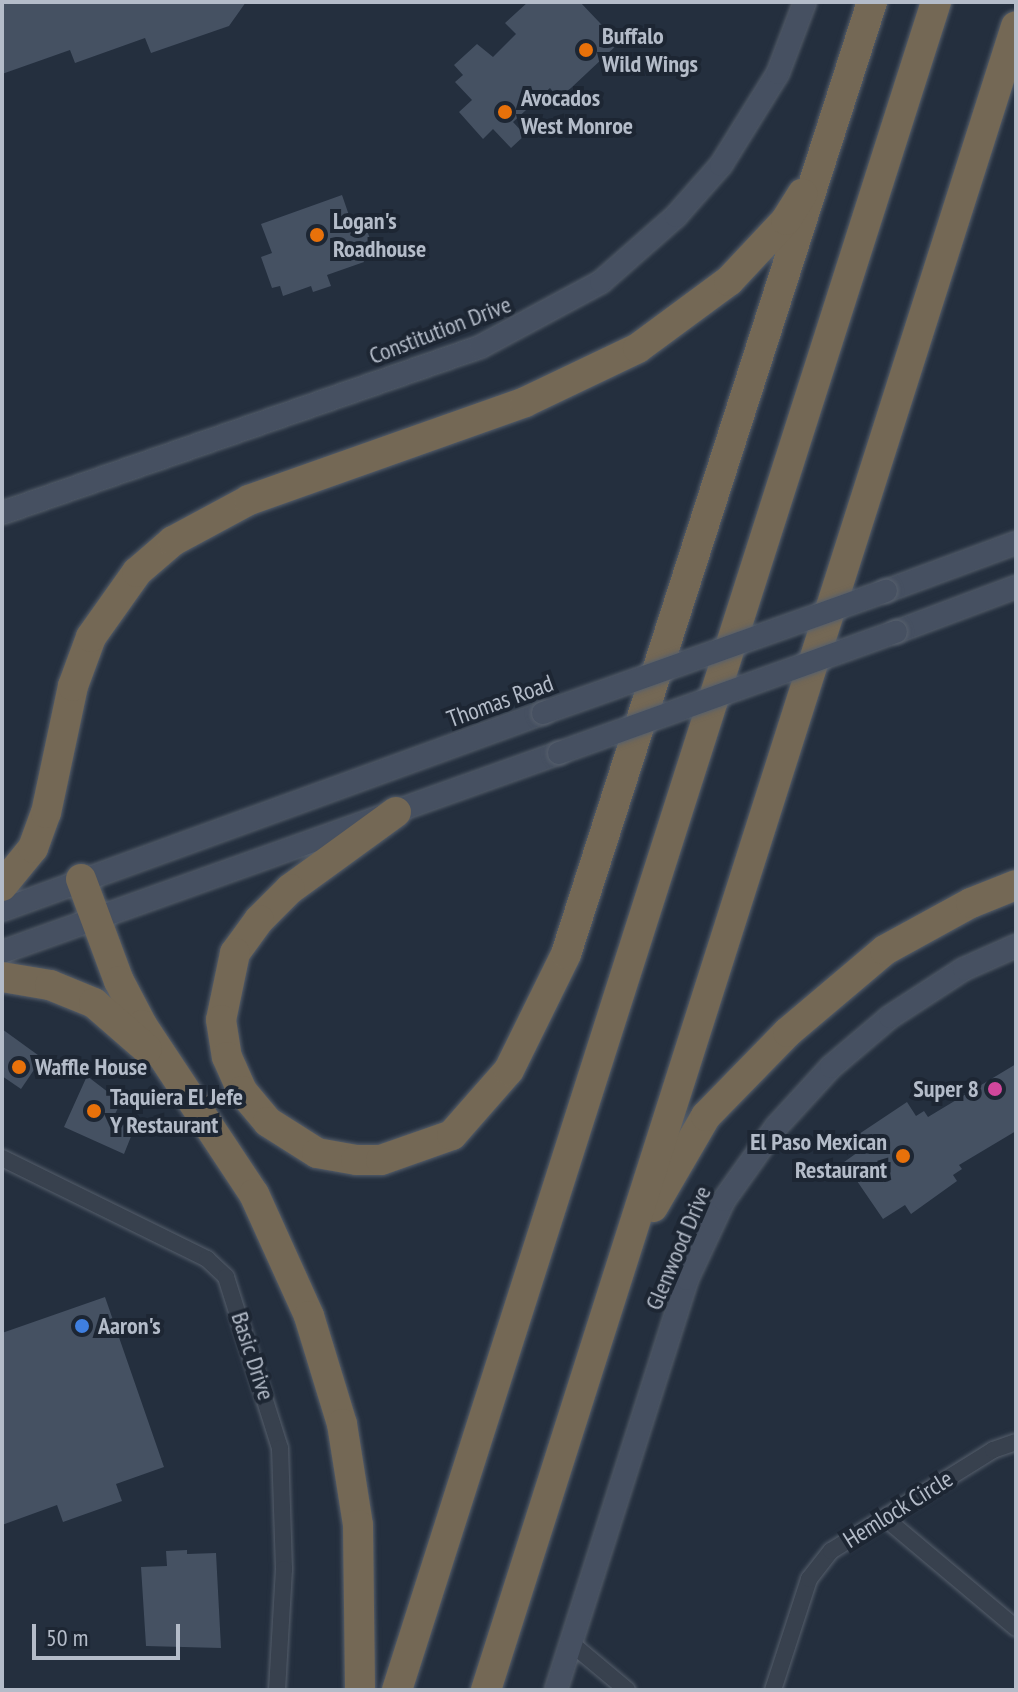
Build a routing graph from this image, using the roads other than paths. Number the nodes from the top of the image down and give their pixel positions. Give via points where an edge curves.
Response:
1 (805, 2) edge
2 (872, 2) edge
3 (936, 2) edge
4 (1016, 26) edge
5 (826, 146) junction
6 (2, 513) edge
7 (1016, 543) edge
8 (1016, 587) edge
9 (396, 812) junction
10 (81, 879) junction
11 (1016, 885) edge
12 (2, 886) edge
13 (2, 910) edge
14 (96, 920) junction
15 (1016, 946) edge
16 (2, 952) edge
17 (2, 977) edge
18 (172, 1071) junction
19 (2, 1158) edge
20 (625, 1254) junction
21 (1016, 1442) edge
22 (885, 1518) junction
23 (1016, 1628) edge
24 (572, 1644) junction
25 (277, 1690) edge
26 (360, 1690) edge
27 (397, 1690) edge
28 (486, 1690) edge
29 (556, 1690) edge
30 (627, 1690) edge
31 (773, 1690) edge

1 - 6 main road, Constitution Drive via 778,73 721,165 676,216 601,282 480,347
2 - 5 highway
3 - 27 highway
4 - 20 highway
5 - 9 highway via 566,954 537,1019 509,1070 452,1135 381,1160 356,1160 317,1153 268,1122 242,1091 227,1057 221,1020 235,953 259,920 290,889
5 - 12 highway via 786,220 760,248 729,281 638,348 525,402 249,500 205,520 137,572 91,637 73,686 46,813 33,848
7 - 10 main road, Thomas Road, bridge
8 - 9 main road, bridge
9 - 14 main road
10 - 13 main road, Thomas Road
10 - 14 highway
11 - 20 highway via 885,950 788,1032 706,1116
14 - 16 main road
14 - 18 highway via 119,981
15 - 24 main road, Glenwood Drive via 964,969 890,1017 831,1067 776,1127 724,1200 687,1279
17 - 18 highway via 50,985 94,1003
18 - 26 highway via 254,1194 303,1302 327,1371 342,1424 358,1525
19 - 25 street, Basic Drive via 207,1259 226,1277 280,1448 284,1569
20 - 28 highway
21 - 22 street, Hemlock Circle via 993,1450
22 - 23 street
22 - 31 street, Hemlock Circle via 831,1551 809,1579
24 - 29 main road, Glenwood Drive
24 - 30 street

